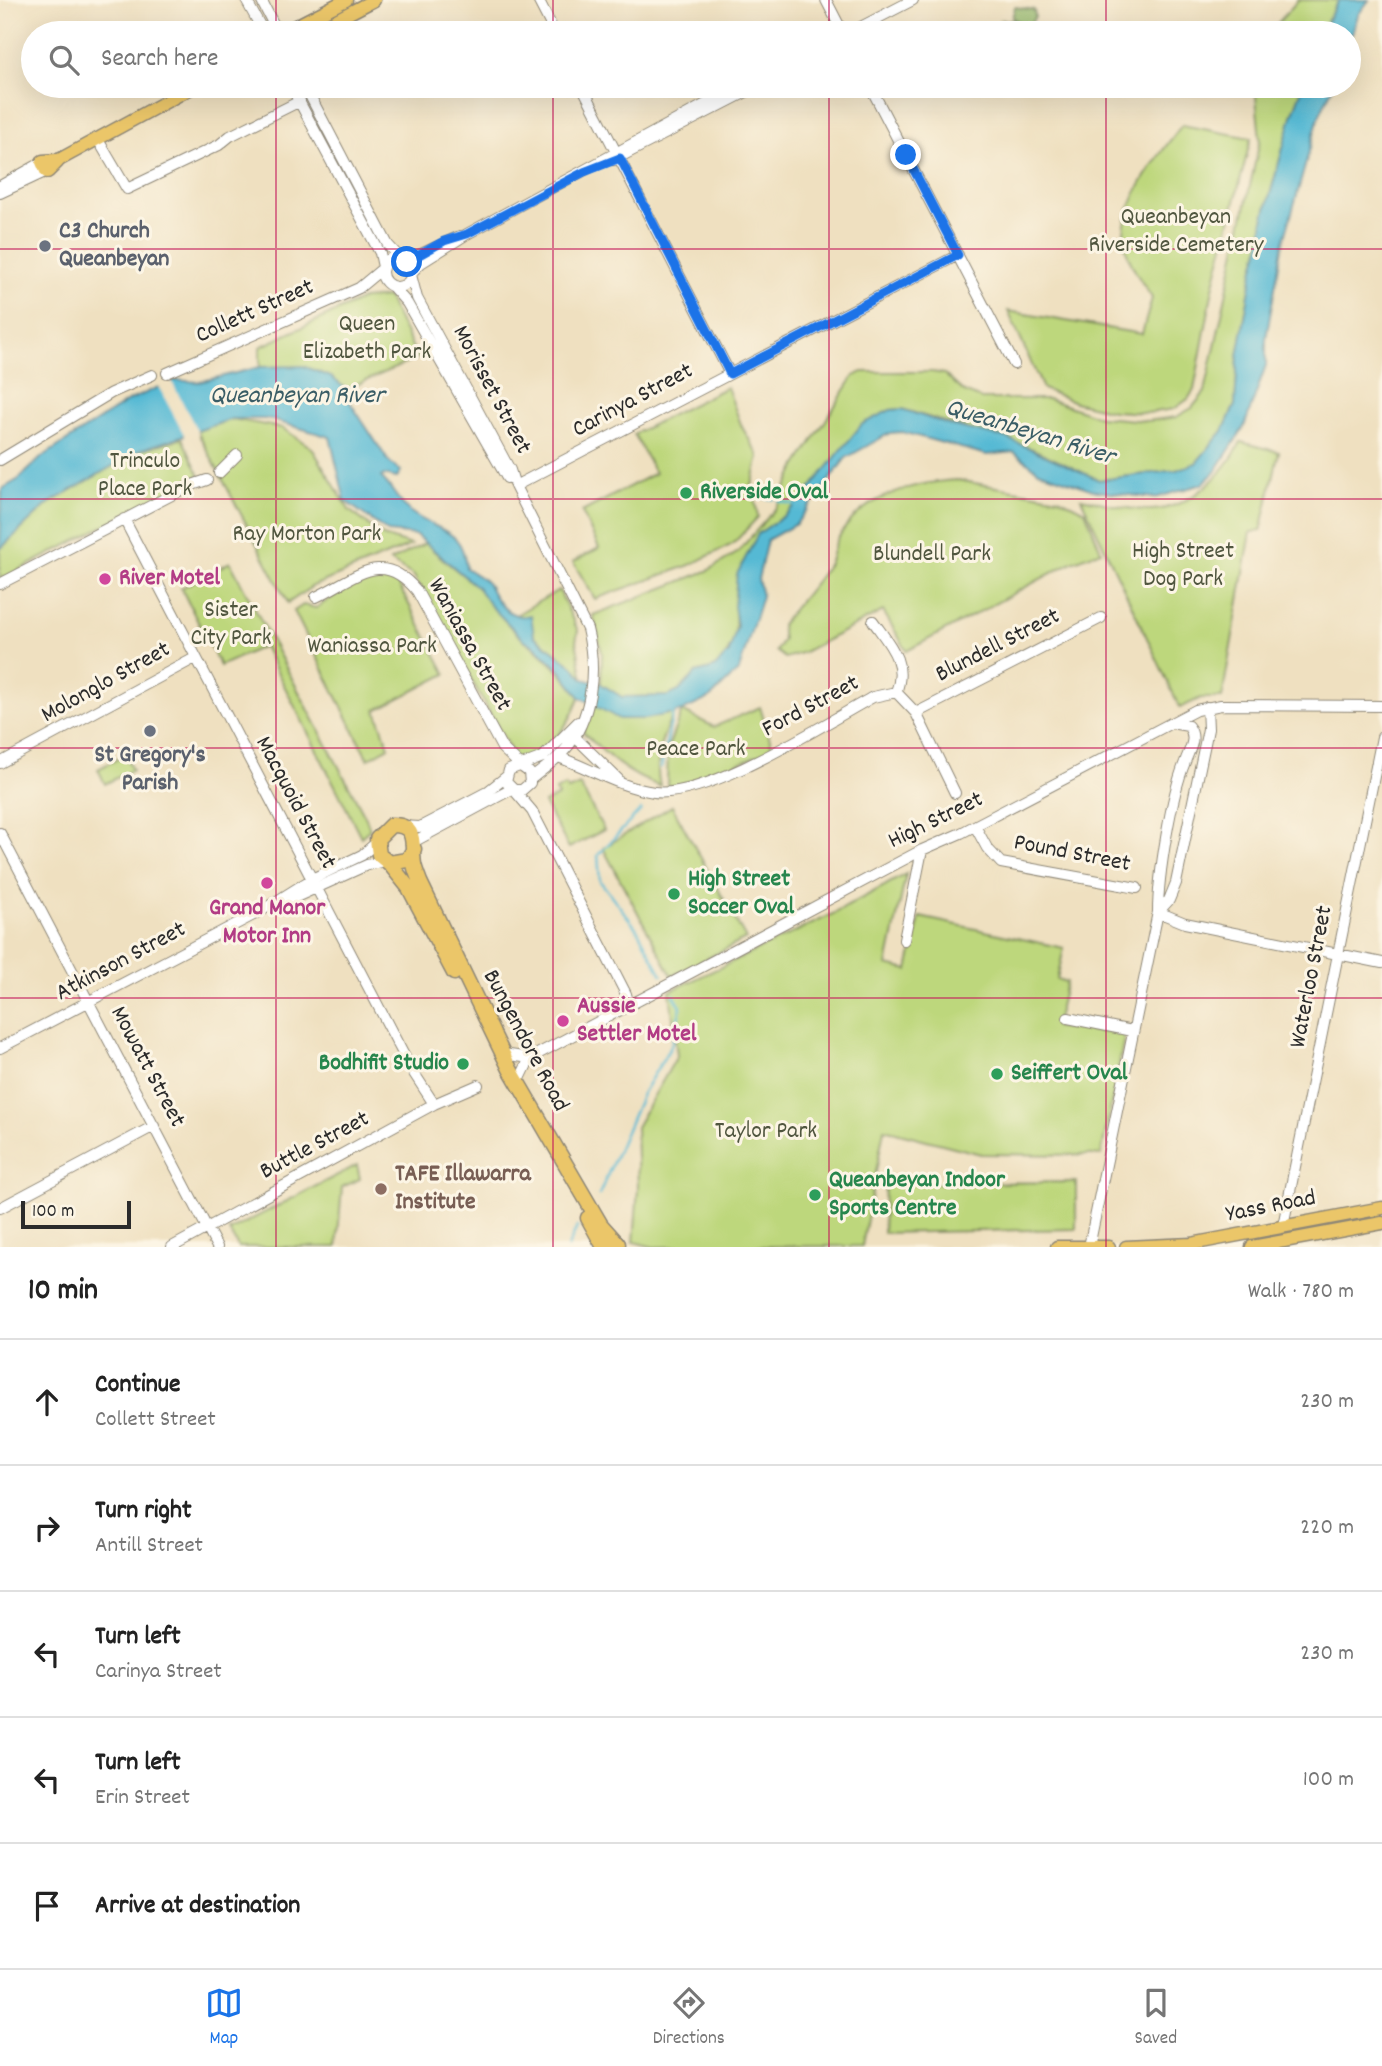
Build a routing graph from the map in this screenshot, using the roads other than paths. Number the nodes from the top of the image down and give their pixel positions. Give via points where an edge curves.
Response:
1 (246, 0) edge
2 (261, 0) edge
3 (346, 0) edge
4 (374, 0) edge
5 (538, 0) edge
6 (826, 0) edge
7 (913, 0) edge
8 (257, 21) edge
9 (273, 21) edge
10 (304, 21) edge
11 (334, 21) edge
12 (549, 21) edge
13 (837, 21) edge
14 (872, 21) edge
15 (172, 98) edge
16 (298, 98) edge
17 (311, 98) edge
18 (588, 98) edge
19 (718, 98) edge
20 (733, 98) edge
21 (876, 98) edge
22 (299, 101) junction
23 (97, 138) junction
24 (618, 154) junction
25 (49, 165) junction
26 (0, 186) edge
27 (0, 193) edge
28 (467, 234) junction
29 (958, 255) junction
30 (401, 258) junction
31 (383, 267) junction
32 (411, 274) junction
33 (391, 285) junction
34 (359, 288) junction
35 (1014, 364) dead end
36 (445, 372) junction
37 (167, 373) dead end
38 (730, 374) junction
39 (152, 375) dead end
40 (465, 383) junction
41 (478, 408) junction
42 (479, 430) junction
43 (237, 455) dead end
44 (0, 460) edge
45 (219, 473) dead end
46 (207, 480) dead end
47 (515, 486) junction
48 (124, 519) junction
49 (0, 584) edge
50 (316, 597) dead end
51 (1101, 618) dead end
52 (873, 621) dead end
53 (195, 658) junction
54 (897, 692) junction
55 (1382, 706) edge
56 (1207, 707) junction
57 (584, 712) junction
58 (916, 713) junction
59 (1167, 724) junction
60 (575, 737) junction
61 (1382, 737) edge
62 (557, 745) junction
63 (502, 748) junction
64 (558, 757) junction
65 (0, 763) edge
66 (522, 766) junction
67 (1181, 776) junction
68 (506, 777) junction
69 (530, 780) junction
70 (1197, 780) junction
71 (627, 785) junction
72 (513, 790) junction
73 (955, 793) dead end
74 (532, 811) junction
75 (402, 826) junction
76 (975, 826) junction
77 (0, 833) edge
78 (377, 842) junction
79 (414, 845) junction
80 (922, 850) junction
81 (388, 862) junction
82 (314, 884) junction
83 (1137, 888) dead end
84 (1158, 912) junction
85 (904, 940) dead end
86 (1338, 954) junction
87 (1382, 963) edge
88 (90, 1004) junction
89 (629, 1006) junction
90 (1068, 1018) dead end
91 (1132, 1031) junction
92 (0, 1048) edge
93 (503, 1054) junction
94 (530, 1058) junction
95 (518, 1083) junction
96 (478, 1085) dead end
97 (434, 1104) junction
98 (154, 1126) junction
99 (0, 1208) edge
100 (1382, 1208) edge
101 (1382, 1223) edge
102 (1283, 1226) junction
103 (208, 1228) junction
104 (1275, 1245) edge
105 (616, 1246) edge
106 (172, 1247) edge
107 (217, 1247) edge
108 (1056, 1247) edge
109 (1090, 1247) edge
110 (1110, 1247) edge
111 (1126, 1247) edge
112 (1252, 1247) edge

1 - 8 street
2 - 9 street
3 - 10 main road
4 - 11 main road
5 - 12 street
6 - 13 street
7 - 14 street
15 - 23 main road
16 - 22 street
17 - 30 street via 388,244
18 - 24 street
19 - 24 street
20 - 24 street
21 - 29 street
22 - 23 street via 127,190
22 - 31 street via 380,253
23 - 25 main road
24 - 28 street
24 - 38 street
25 - 26 street
25 - 27 street
28 - 30 street
28 - 32 street
29 - 35 street
29 - 38 street, Carinya Street
30 - 31 street via 389,259
30 - 32 street via 410,265
31 - 33 street via 383,277
31 - 34 street, Collett Street
32 - 33 street via 405,284
32 - 40 street, Morisset Street via 417,298
33 - 34 street, Collett Street
33 - 36 street, Morisset Street via 407,303
34 - 37 street, Collett Street
36 - 40 street
36 - 42 street, Morisset Street
38 - 47 street, Carinya Street
39 - 44 street via 111,393
40 - 41 street, Morisset Street
41 - 42 street
41 - 47 street, Morisset Street
42 - 47 street, Morisset Street
43 - 45 street
46 - 48 street
47 - 57 street, Morisset Street via 587,629 593,678
48 - 49 street
48 - 53 street, Macquoid Street
50 - 63 street, Waniassa Street via 378,567 406,577
51 - 58 street, Blundell Street
52 - 54 street, Ford Street via 898,659 902,678
53 - 65 street, Molonglo Street
53 - 82 street, Macquoid Street
54 - 58 street, Ford Street
54 - 71 street, Ford Street via 873,697 702,787 659,792
55 - 56 street, High Street
56 - 59 street, High Street
56 - 70 street via 1208,729
57 - 60 street, Morisset Street
57 - 62 street, Morisset Street
58 - 73 street, Ford Street
59 - 67 street via 1185,724 1192,734
59 - 76 street, High Street
60 - 62 street
60 - 64 street
60 - 71 street, Ford Street
61 - 86 street, Waterloo Street
62 - 66 street
63 - 66 street, Waniassa Street
63 - 68 street, Waniassa Street
64 - 69 street
64 - 71 street, Ford Street
66 - 68 street via 512,768
66 - 69 street
67 - 70 street
67 - 84 street via 1159,883
68 - 72 street
68 - 75 street via 420,827
69 - 72 street via 524,790
69 - 74 street
70 - 84 street via 1176,883
72 - 74 street
72 - 79 street
74 - 89 street
75 - 78 highway via 385,828
75 - 79 highway
76 - 80 street, High Street
76 - 83 street, Pound Street via 1001,863
77 - 88 street, Mowatt Street
78 - 81 highway via 379,855
78 - 82 street, Atkinson Street
79 - 81 highway via 407,860
79 - 93 highway, Bungendore Road via 420,882
80 - 85 street
80 - 89 street, High Street
81 - 82 street, Atkinson Street
81 - 105 highway, Bungendore Road via 410,888 506,1072
82 - 88 street, Atkinson Street
82 - 97 street, Macquoid Street
84 - 86 street via 1180,922
84 - 91 street
86 - 87 street
86 - 102 street, Waterloo Street
88 - 92 street, Atkinson Street
88 - 98 street, Mowatt Street
89 - 94 street, High Street
90 - 91 street
91 - 109 street
93 - 94 street
93 - 95 highway, Bungendore Road
94 - 95 street
95 - 105 highway, Bungendore Road
96 - 97 street, Buttle Street
97 - 103 street, Buttle Street
98 - 99 street
98 - 103 street, Mowatt Street
100 - 102 main road, Yass Road
101 - 104 main road, Yass Road
102 - 104 main road
102 - 111 main road, Yass Road via 1191,1244
103 - 106 street, Buttle Street
103 - 107 street, Mowatt Street
104 - 112 main road, Yass Road
108 - 109 main road
109 - 110 main road

